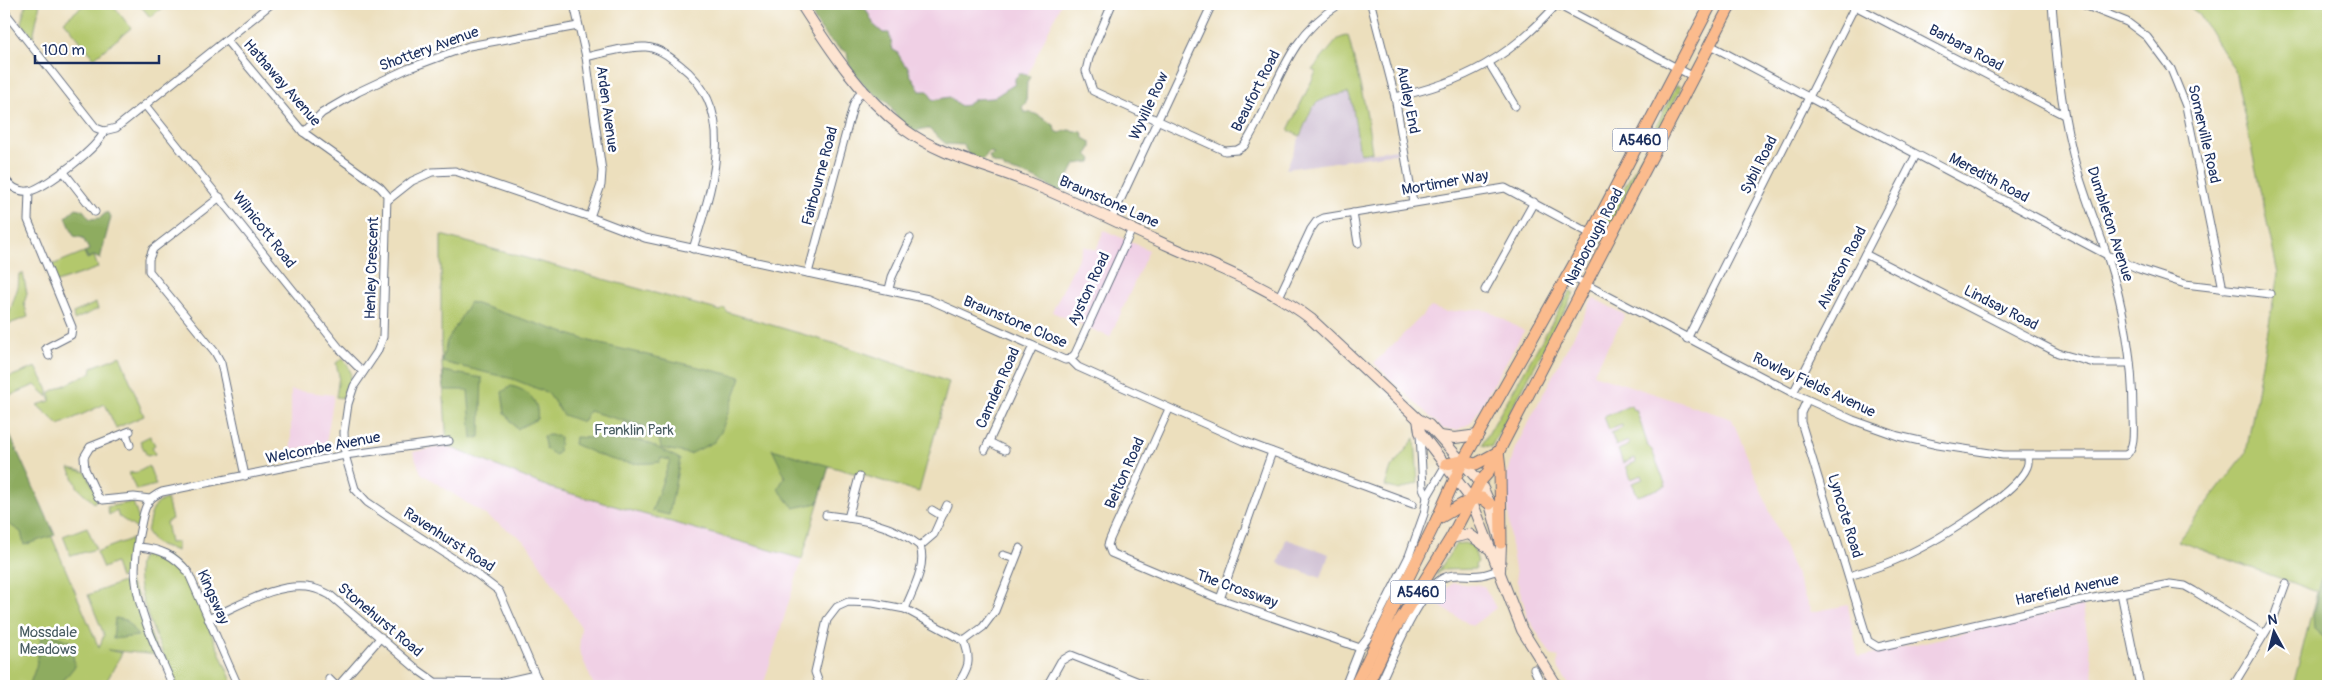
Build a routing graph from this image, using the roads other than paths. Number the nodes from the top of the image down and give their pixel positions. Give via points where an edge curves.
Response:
1 (271, 4) edge
2 (574, 4) edge
3 (801, 4) edge
4 (1112, 4) edge
5 (1212, 4) edge
6 (1340, 4) edge
7 (1371, 4) edge
8 (1556, 4) edge
9 (1711, 4) edge
10 (1731, 4) edge
11 (2052, 4) edge
12 (2082, 4) edge
13 (1855, 5) edge
14 (4, 11) edge
15 (578, 26) junction
16 (226, 40) junction
17 (1710, 45) junction
18 (586, 57) junction
19 (1489, 63) junction
20 (1677, 69) junction
21 (1694, 77) junction
22 (863, 88) junction
23 (1395, 97) junction
24 (1808, 98) junction
25 (145, 105) junction
26 (1515, 106) dead end
27 (2064, 115) junction
28 (1157, 121) junction
29 (104, 131) junction
30 (303, 132) junction
31 (1916, 154) junction
32 (63, 171) junction
33 (7, 182) edge
34 (28, 191) junction
35 (220, 197) junction
36 (388, 200) junction
37 (1413, 202) junction
38 (1534, 202) junction
39 (96, 212) dead end
40 (1353, 212) junction
41 (590, 217) junction
42 (1111, 220) junction
43 (1132, 229) junction
44 (1591, 234) junction
45 (645, 238) joint
46 (910, 238) dead end
47 (1358, 243) dead end
48 (693, 250) junction
49 (1865, 254) junction
50 (2107, 255) junction
51 (808, 273) junction
52 (1568, 275) junction
53 (1585, 285) junction
54 (889, 289) junction
55 (2223, 289) junction
56 (1485, 290) dead end
57 (2270, 294) dead end
58 (1279, 297) junction
59 (1687, 339) junction
60 (1032, 346) junction
61 (49, 356) dead end
62 (1070, 359) junction
63 (2130, 363) junction
64 (363, 372) junction
65 (1793, 393) junction
66 (1807, 400) junction
67 (1168, 409) junction
68 (1418, 419) junction
69 (1420, 432) junction
70 (1478, 435) junction
71 (1440, 436) junction
72 (449, 441) dead end
73 (989, 442) junction
74 (130, 445) dead end
75 (985, 450) dead end
76 (1005, 450) dead end
77 (1272, 452) junction
78 (1498, 452) junction
79 (1454, 453) junction
80 (2128, 453) joint
81 (345, 455) junction
82 (2028, 456) junction
83 (1464, 461) junction
84 (1446, 464) junction
85 (245, 476) junction
86 (1455, 477) junction
87 (859, 478) dead end
88 (1480, 482) junction
89 (1427, 497) junction
90 (150, 499) junction
91 (1471, 499) junction
92 (1413, 504) dead end
93 (1490, 504) junction
94 (947, 505) dead end
95 (932, 510) dead end
96 (826, 515) dead end
97 (942, 516) junction
98 (848, 518) junction
99 (1437, 520) junction
100 (1451, 538) junction
101 (1500, 543) junction
102 (920, 546) junction
103 (138, 547) junction
104 (1020, 548) dead end
105 (1109, 549) joint
106 (1491, 550) junction
107 (1003, 555) dead end
108 (1015, 559) junction
109 (1413, 566) junction
110 (1500, 570) junction
111 (1849, 576) junction
112 (2286, 584) dead end
113 (1394, 586) junction
114 (2121, 593) junction
115 (1220, 599) junction
116 (906, 609) junction
117 (208, 619) junction
118 (2264, 634) junction
119 (381, 637) junction
120 (964, 641) junction
121 (1868, 641) joint
122 (1360, 648) junction
123 (1534, 669) dead end
124 (535, 674) junction
125 (329, 679) dead end
126 (173, 686) edge
127 (238, 686) edge
128 (337, 686) edge
129 (540, 686) edge
130 (820, 686) edge
131 (957, 686) edge
132 (1047, 686) edge
133 (1149, 686) edge
134 (1345, 686) edge
135 (1355, 686) edge
136 (1367, 686) edge
137 (1379, 686) edge
138 (1542, 686) edge
139 (1557, 686) edge
140 (2140, 686) edge
141 (2233, 686) edge

1 - 16 street
2 - 15 street, Arden Avenue
3 - 22 street, Braunstone Lane
4 - 28 street, Beaufort Road via 1089,58 1088,81 1093,91
5 - 28 street, Wyville Row
6 - 28 street, Beaufort Road via 1317,20 1294,47 1244,146 1225,151
7 - 23 street, Audley End
8 - 19 street via 1514,47
8 - 20 street
9 - 20 main road, Narborough Road / A5460
10 - 17 main road, Narborough Road / A5460
11 - 27 street, Dumbleton Avenue
12 - 55 street, Somerville Road via 2127,22 2147,37 2171,68 2186,106
13 - 24 street, Sybil Road
13 - 27 street, Barbara Road
14 - 29 street via 96,128
15 - 18 street, Arden Avenue
15 - 30 street, Shottery Avenue via 469,46 407,69 358,92 318,116
16 - 25 street
16 - 30 street, Hathaway Avenue
17 - 21 main road, Narborough Road / A5460
17 - 24 street, Meredith Road
18 - 41 street, Arden Avenue via 602,171
18 - 48 street via 649,47 679,64 700,87 712,110 717,160
19 - 23 street via 1448,84
19 - 26 street
20 - 21 street
20 - 44 main road, Narborough Road / A5460
21 - 53 main road, Narborough Road / A5460
22 - 42 street, Braunstone Lane via 891,118 922,141 1027,182
22 - 51 street, Fairbourne Road via 854,103
23 - 37 street, Audley End
24 - 31 street, Meredith Road
24 - 59 street, Sybil Road
25 - 29 street via 116,128
25 - 35 street, Wilnicott Road
27 - 50 street, Dumbleton Avenue via 2081,185
28 - 42 street, Wyville Row
29 - 32 street via 99,141
30 - 36 street, Hathaway Avenue via 380,187
31 - 49 street, Alvaston Road
31 - 50 street, Meredith Road
32 - 34 street
32 - 39 street
33 - 34 street via 16,190
34 - 61 street via 28,220 72,326 71,335 46,348
35 - 64 street, Wilnicott Road via 340,349
35 - 85 street via 154,249 148,259 148,271 221,363
36 - 41 street, Henley Crescent via 412,181 432,172 455,171
36 - 64 street, Henley Crescent via 383,337
37 - 38 street, Mortimer Way via 1505,188
37 - 40 street, Mortimer Way
38 - 44 street, Mortimer Way
38 - 56 street
40 - 47 street
40 - 58 street, Mortimer Way via 1316,222
41 - 45 street, Henley Crescent
42 - 43 street, Braunstone Lane
43 - 58 street, Braunstone Lane
43 - 62 street, Ayston Road
44 - 52 main road, Narborough Road / A5460
45 - 48 street, Braunstone Close
46 - 54 street
48 - 51 street, Braunstone Close
49 - 63 street, Lindsay Road via 2058,353 2094,363
49 - 65 street, Alvaston Road
50 - 55 street, Meredith Road via 2162,278
50 - 63 street, Dumbleton Avenue via 2122,308
51 - 54 street, Braunstone Close
52 - 53 street, Rowley Fields Avenue
52 - 70 main road, Narborough Road / A5460
53 - 59 street, Rowley Fields Avenue
53 - 78 main road, Narborough Road / A5460
54 - 60 street, Braunstone Close via 928,299
55 - 57 street, Meredith Road
58 - 68 street, Braunstone Lane via 1311,319
59 - 65 street, Rowley Fields Avenue
60 - 62 street, Braunstone Close via 1065,360
60 - 73 street, Camden Road
62 - 67 street, Braunstone Close via 1078,367
63 - 80 street, Dumbleton Avenue via 2133,422 2132,445
64 - 81 street, Henley Crescent via 348,404
65 - 66 street, Rowley Fields Avenue
66 - 82 street, Rowley Fields Avenue via 1898,436 1976,452
66 - 111 street, Lyncote Road via 1801,422
67 - 77 street, Braunstone Close
67 - 105 street, Belton Road via 1110,539
68 - 69 street
68 - 71 street, Braunstone Lane via 1430,425
69 - 84 street
69 - 89 street via 1423,488
70 - 71 street
70 - 83 main road, Narborough Road / A5460
71 - 79 street, Braunstone Lane
72 - 81 street, Welcombe Avenue
73 - 75 street, Camden Road
73 - 76 street, Camden Road
74 - 90 street via 128,432 92,446 84,456 85,469 98,497 103,500
77 - 92 street, Braunstone Close
77 - 115 street
78 - 83 main road via 1476,464
78 - 88 main road, Narborough Road / A5460
78 - 101 main road
79 - 83 street, Braunstone Lane
79 - 84 street
80 - 82 street, Rowley Fields Avenue via 2121,456
81 - 85 street, Welcombe Avenue
81 - 124 street, Ravenhurst Road via 355,488 367,502 499,590
82 - 111 street via 2028,465 2018,479 1998,498 1958,526 1898,559
83 - 84 main road
83 - 86 main road, A5460
83 - 88 street, Braunstone Lane
84 - 86 street
84 - 89 street
85 - 90 street, Welcombe Avenue via 162,492
86 - 91 street
86 - 99 main road, A5460
87 - 98 street
88 - 91 main road, A5460
88 - 93 street, Braunstone Lane
89 - 113 street via 1412,547
90 - 103 street via 144,511
91 - 93 main road via 1482,498
91 - 99 main road
91 - 100 main road, A5460
91 - 106 street
93 - 101 street, Braunstone Lane
94 - 97 street
95 - 97 street
96 - 98 street
97 - 102 street via 934,534
98 - 102 street via 889,528
99 - 109 main road, A5460
100 - 106 street via 1469,534
100 - 136 main road, A5460 via 1394,630
101 - 110 street, Braunstone Lane
102 - 116 street via 922,560
103 - 117 street, Kingsway via 156,549 177,559 188,572
103 - 126 street via 135,563 141,607
104 - 108 street
105 - 115 street, The Crossway via 1114,556
106 - 110 street
107 - 108 street
108 - 120 street via 995,611
109 - 113 street
109 - 135 main road, A5460
110 - 137 street via 1481,575 1450,576 1439,581 1412,619
110 - 139 street via 1522,630
111 - 121 street, Lyncote Road
112 - 118 street via 2273,620
113 - 122 street
114 - 118 street, Harefield Avenue via 2178,584
114 - 121 street, Harefield Avenue via 1878,647
114 - 140 street
115 - 122 street, The Crossway
116 - 120 street
116 - 130 street via 848,602 837,607 828,620 816,661 815,678
117 - 119 street, Stonehurst Road via 266,594 297,587 312,588 330,595
117 - 127 street, Kingsway
118 - 141 street
119 - 124 street, Stonehurst Road via 435,682 499,683
119 - 128 street
120 - 131 street via 969,664
122 - 134 street
123 - 138 street
124 - 129 street, Ravenhurst Road
125 - 128 street
132 - 133 street via 1061,661 1071,655

